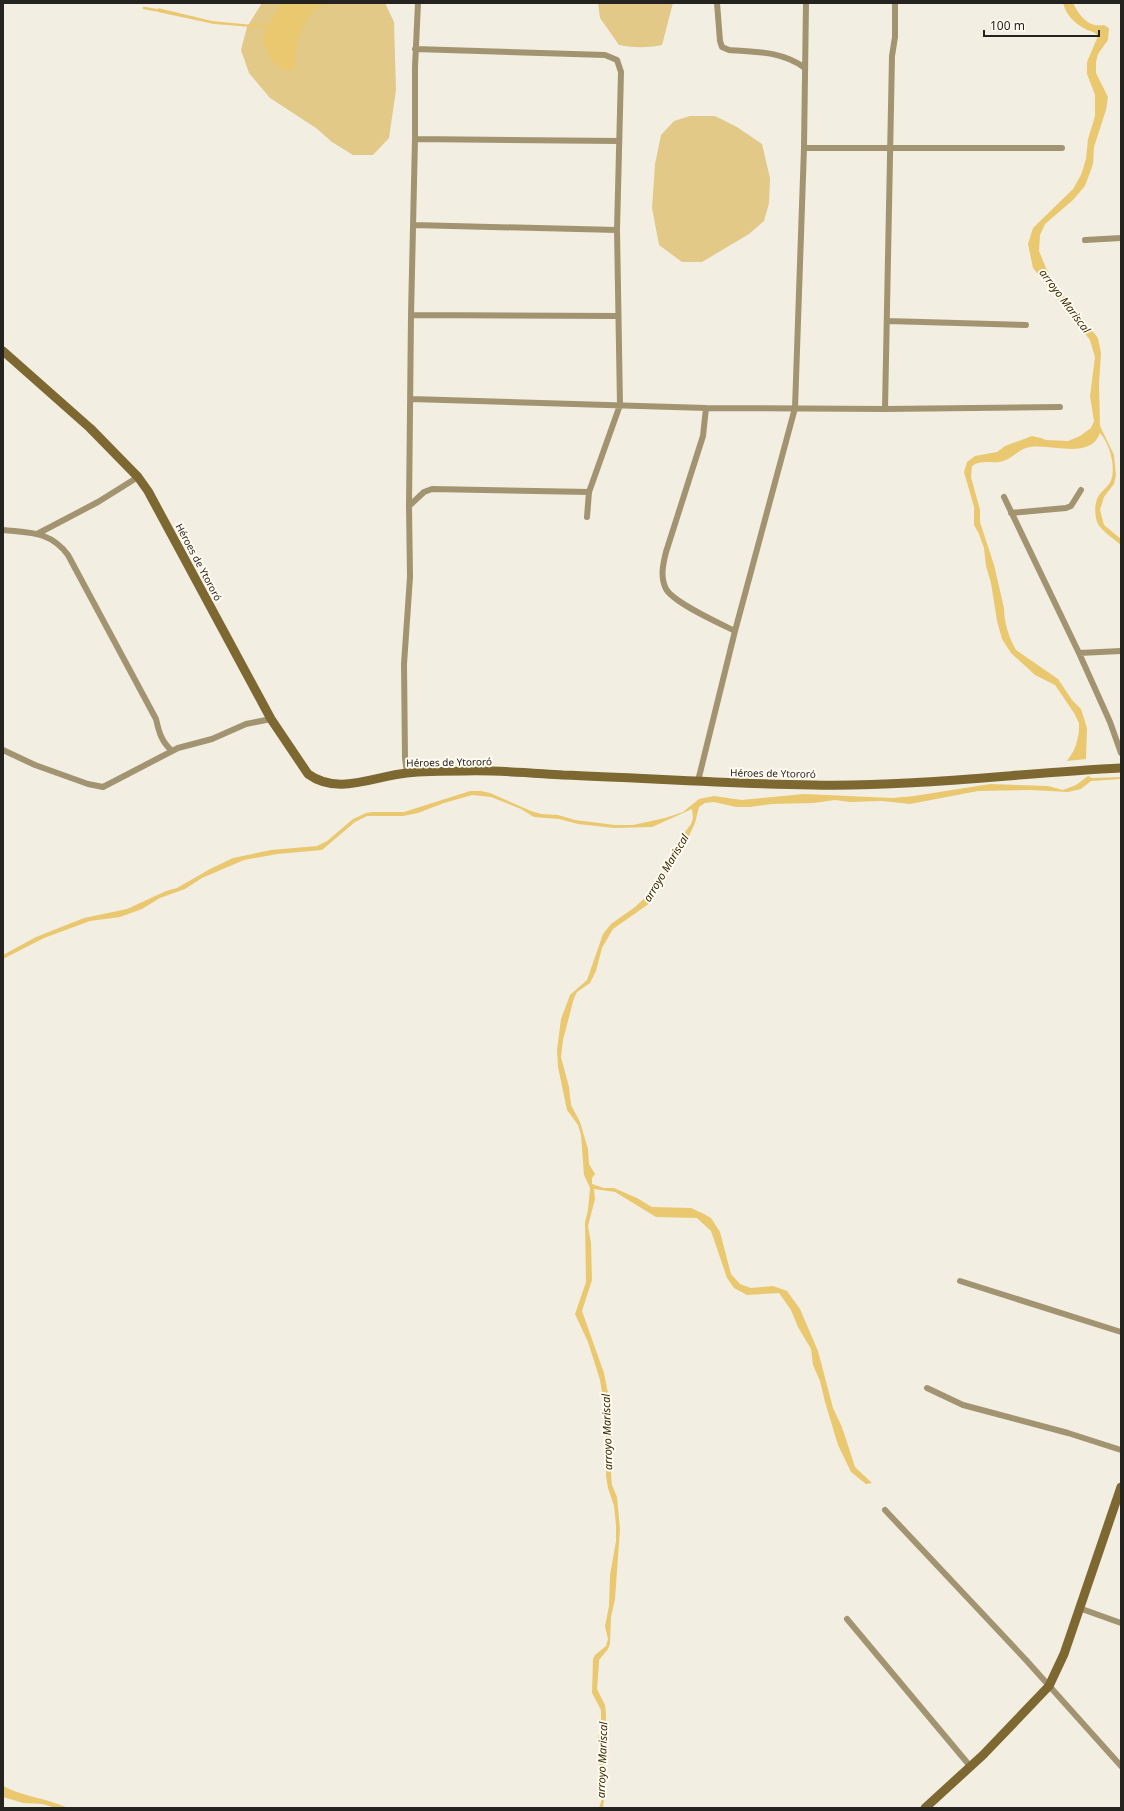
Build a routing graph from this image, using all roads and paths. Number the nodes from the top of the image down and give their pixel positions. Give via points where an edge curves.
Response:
1 (418, 3) edge
2 (717, 3) edge
3 (806, 3) edge
4 (895, 3) edge
5 (415, 49) junction
6 (805, 68) junction
7 (415, 140) junction
8 (619, 141) junction
9 (804, 148) junction
10 (891, 148) junction
11 (1062, 148) dead end
12 (414, 225) junction
13 (617, 230) junction
14 (1121, 238) edge
15 (1085, 240) dead end
16 (411, 315) junction
17 (618, 316) junction
18 (887, 321) junction
19 (1026, 324) dead end
20 (3, 351) edge
21 (411, 399) junction
22 (620, 405) junction
23 (1060, 407) dead end
24 (706, 408) junction
25 (795, 408) junction
26 (885, 409) junction
27 (138, 477) junction
28 (1081, 490) dead end
29 (589, 492) junction
30 (1004, 498) dead end
31 (409, 506) junction
32 (1011, 513) junction
33 (587, 517) dead end
34 (3, 530) edge
35 (37, 534) junction
36 (735, 631) junction
37 (1121, 651) edge
38 (1079, 653) junction
39 (271, 718) junction
40 (3, 750) edge
41 (172, 751) junction
42 (1121, 753) edge
43 (1121, 768) edge
44 (407, 773) junction
45 (698, 781) junction
46 (960, 1281) dead end
47 (1121, 1332) edge
48 (927, 1388) dead end
49 (1121, 1450) edge
50 (1121, 1487) edge
51 (885, 1510) dead end
52 (1079, 1608) junction
53 (847, 1619) dead end
54 (1121, 1623) edge
55 (1049, 1686) junction
56 (970, 1766) junction
57 (1121, 1766) edge
58 (925, 1808) edge

1 - 5 street
2 - 6 street via 722,46 729,50 779,54
3 - 6 street
4 - 10 street
5 - 7 street
5 - 8 street via 605,55 616,60 620,72
6 - 9 street
7 - 8 street
7 - 12 street
8 - 13 street
9 - 10 street
9 - 25 street
10 - 11 street
10 - 18 street
12 - 13 street
12 - 16 street
13 - 17 street
14 - 15 street
16 - 17 street
16 - 21 street
17 - 22 street
18 - 19 street
18 - 26 street
20 - 27 main road, Héroes de Ytororó via 90,428
21 - 22 street
21 - 31 street
22 - 24 street
22 - 29 street
23 - 26 street
24 - 25 street
24 - 36 street via 703,436 666,552 662,576 666,589 676,598
25 - 26 street
25 - 36 street
27 - 35 street via 98,502
27 - 39 main road, Héroes de Ytororó via 169,527
28 - 32 street via 1071,506 1066,508
29 - 31 street via 432,489 424,492
29 - 33 street
30 - 32 street
31 - 44 street via 410,577 404,664
32 - 38 street
34 - 35 street
35 - 41 street via 54,539 68,555 156,719 160,737
36 - 45 street
37 - 38 street
38 - 42 street
39 - 41 street via 246,724 212,739
39 - 44 main road, Héroes de Ytororó via 308,774 316,780 326,784 355,783
40 - 41 street via 35,765 103,787
43 - 45 main road, Héroes de Ytororó via 915,782 824,785
44 - 45 main road, Héroes de Ytororó via 467,771
46 - 47 street
48 - 49 street via 963,1405
50 - 52 main road
51 - 55 street
52 - 54 street
52 - 55 main road via 1064,1654
53 - 56 street
55 - 56 main road
55 - 57 street
56 - 58 main road

